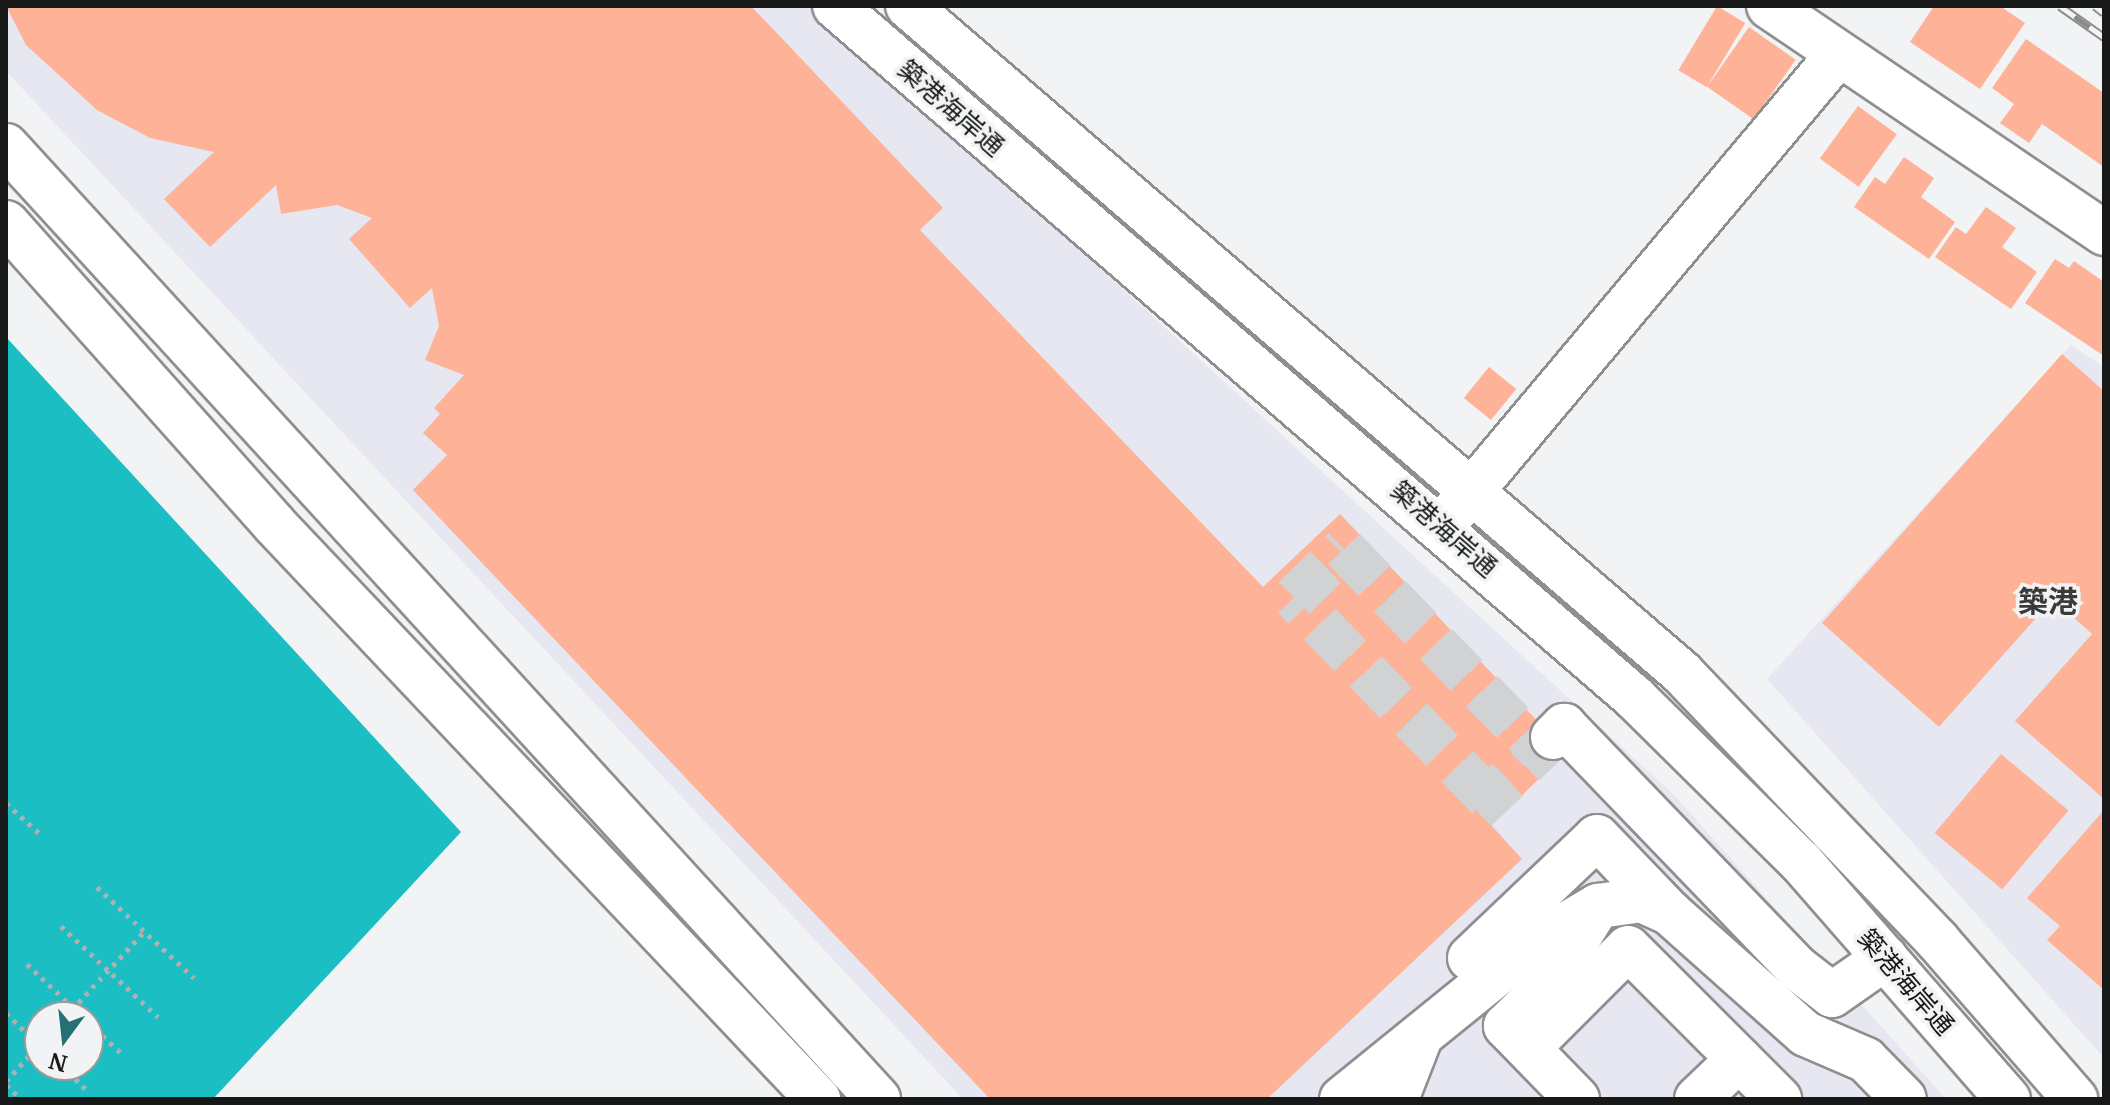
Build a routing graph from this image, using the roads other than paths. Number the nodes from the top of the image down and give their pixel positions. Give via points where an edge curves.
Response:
1 (835, 6) edge
2 (908, 6) edge
3 (1769, 6) edge
4 (1838, 55) junction
5 (6, 146) edge
6 (6, 223) edge
7 (2104, 233) edge
8 (1473, 491) junction
9 (1442, 526) junction
10 (1553, 737) tunnel mouth
11 (1598, 906) junction
12 (1670, 913) junction
13 (1470, 958) dead end
14 (1885, 958) junction
15 (1419, 1040) junction
16 (1528, 1048) junction
17 (1739, 1059) junction
18 (818, 1099) edge
19 (878, 1099) edge
20 (1342, 1099) edge
21 (1396, 1099) edge
22 (1577, 1099) edge
23 (1697, 1099) edge
24 (1779, 1099) edge
25 (1904, 1099) edge
26 (2008, 1099) edge
27 (2075, 1099) edge

1 - 9 street, 築港海岸通
2 - 8 street, 築港海岸通
3 - 4 street
4 - 7 street
4 - 8 street
5 - 19 street
6 - 18 street via 274,524
8 - 9 street
8 - 27 street, 築港海岸通 via 1682,673 1937,940
9 - 14 street, 築港海岸通 via 1635,698 1801,862
10 - 14 street via 1564,726 1797,968 1832,995
11 - 12 street via 1641,900
11 - 15 street via 1532,945
11 - 16 street via 1550,983 1506,1026
12 - 13 street via 1597,837
12 - 25 street via 1806,1034 1866,1060
14 - 26 street, 築港海岸通
15 - 20 street
15 - 21 street
16 - 17 street via 1628,948
16 - 22 street
17 - 23 street
17 - 24 street

